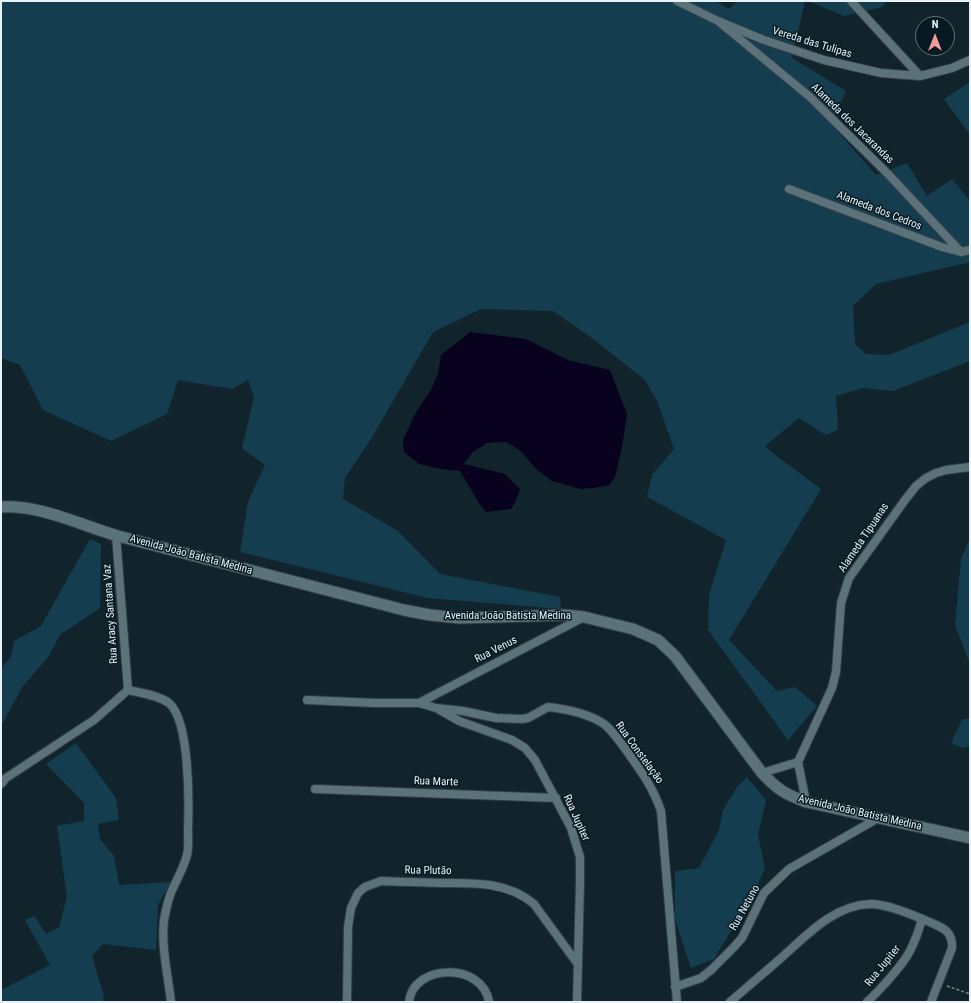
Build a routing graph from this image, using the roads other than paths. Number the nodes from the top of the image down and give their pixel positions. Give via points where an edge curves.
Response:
1 (677, 1) edge
2 (851, 1) edge
3 (718, 21) junction
4 (970, 60) edge
5 (920, 76) junction
6 (789, 189) dead end
7 (970, 250) edge
8 (960, 252) junction
9 (970, 467) edge
10 (1, 507) edge
11 (116, 535) junction
12 (584, 617) junction
13 (128, 690) junction
14 (307, 700) dead end
15 (419, 703) junction
16 (436, 708) junction
17 (798, 762) junction
18 (762, 773) junction
19 (1, 784) edge
20 (315, 788) dead end
21 (556, 798) junction
22 (806, 802) junction
23 (880, 817) junction
24 (970, 838) edge
25 (922, 919) junction
26 (577, 962) junction
27 (675, 987) junction
28 (171, 1002) edge
29 (346, 1002) edge
30 (409, 1002) edge
31 (488, 1002) edge
32 (577, 1002) edge
33 (677, 1002) edge
34 (730, 1002) edge
35 (867, 1002) edge
36 (931, 1002) edge

1 - 3 street, Vereda das Tulipas
2 - 5 street
3 - 5 street, Vereda das Tulipas via 824,60 881,73
3 - 8 street, Alameda dos Jacarandas via 810,97 888,174
4 - 5 street, Vereda das Tulipas via 952,68
6 - 8 street, Alameda dos Cedros
7 - 8 street
9 - 17 street, Alameda Tipuanas via 936,473 916,486 849,578 841,603 836,672 832,688
10 - 11 main road, Avenida João Batista Medina via 29,508
11 - 12 main road, Avenida João Batista Medina via 430,615 460,618 565,615
11 - 13 street, Rua Aracy Santana Vaz
12 - 15 street, Rua Venus
12 - 18 main road, Avenida João Batista Medina via 633,629 658,640 675,656
13 - 19 street via 94,720 6,778
13 - 28 street via 160,698 169,704 177,714 186,753 188,854 167,902 164,922
14 - 15 street, Rua Constelação
15 - 16 street, Rua Constelação
16 - 21 street, Rua Jupiter via 459,722 512,740 525,748 535,760
16 - 27 street, Rua Constelação via 496,718 522,719 548,707 556,708 596,720 611,730 647,780 661,811
17 - 18 street
17 - 22 street
18 - 22 main road, Avenida João Batista Medina via 776,788
20 - 21 street, Rua Marte
21 - 26 street, Rua Jupiter via 571,828 580,856
22 - 23 main road, Avenida João Batista Medina
23 - 24 main road, Avenida João Batista Medina
23 - 27 street, Rua Netuno via 789,870 764,893 742,938 711,970 700,978
25 - 34 street via 886,906 871,904 855,906 836,914 815,928
25 - 35 street, Rua Jupiter via 909,953
25 - 36 street via 944,929 952,941 952,948
26 - 29 street, Rua Plutão via 534,904 514,892 485,884 381,881 365,887 358,893 351,908
26 - 32 street, Rua Jupiter
27 - 33 street, Rua Constelação
30 - 31 street via 410,994 420,982 446,972 464,974 476,980 484,988

